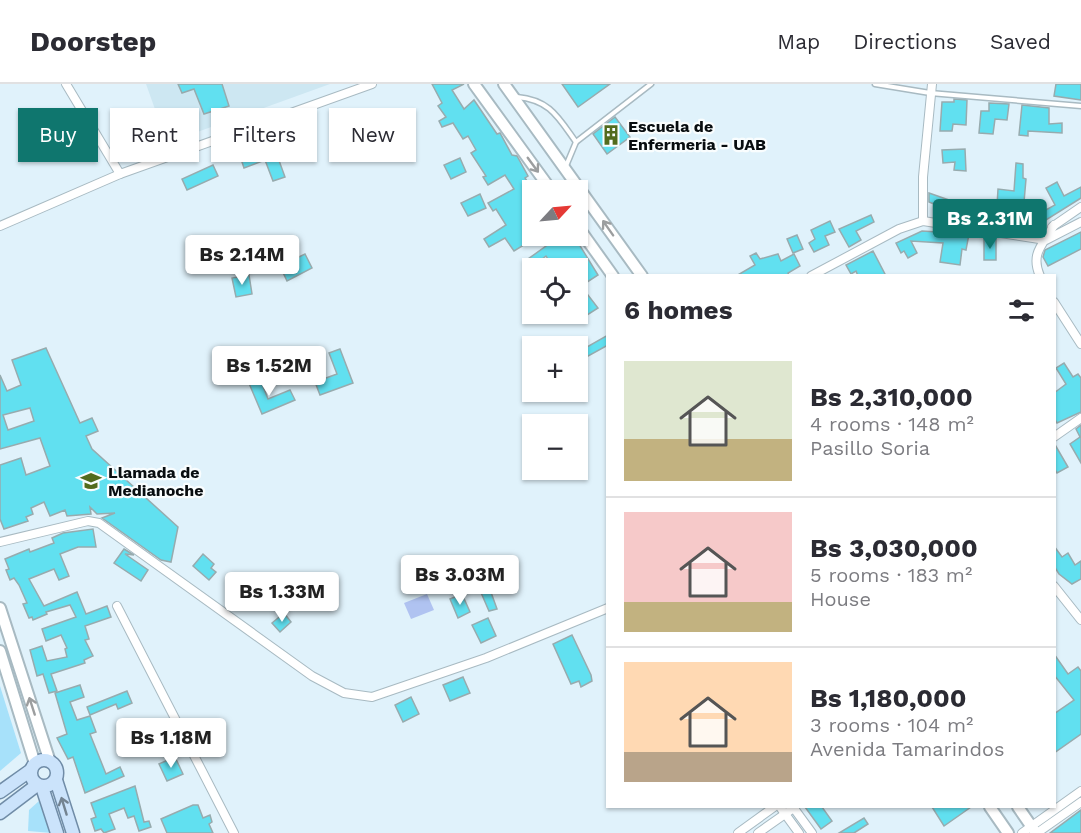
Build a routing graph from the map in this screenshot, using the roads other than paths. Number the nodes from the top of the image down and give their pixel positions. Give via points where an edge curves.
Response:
1 (66, 84) edge
2 (372, 84) edge
3 (474, 84) edge
4 (504, 84) edge
5 (651, 84) edge
6 (875, 84) edge
7 (931, 88) edge
8 (513, 97) junction
9 (1081, 106) edge
10 (576, 142) junction
11 (565, 167) junction
12 (120, 174) junction
13 (544, 180) edge
14 (1081, 207) edge
15 (923, 221) junction
16 (1081, 222) edge
17 (0, 226) edge
18 (1042, 238) junction
19 (588, 240) edge
20 (613, 274) edge
21 (641, 274) edge
22 (815, 274) edge
23 (1039, 274) edge
24 (1056, 305) edge
25 (1081, 344) edge
26 (1081, 418) edge
27 (1056, 436) edge
28 (0, 542) edge
29 (1056, 589) edge
30 (117, 606) dead end
31 (0, 608) edge
32 (606, 609) edge
33 (1081, 620) edge
34 (0, 651) edge
35 (50, 762) junction
36 (33, 767) junction
37 (56, 780) junction
38 (40, 786) junction
39 (1081, 791) edge
40 (0, 792) edge
41 (1081, 802) edge
42 (773, 808) edge
43 (781, 808) edge
44 (793, 808) edge
45 (795, 808) edge
46 (991, 808) edge
47 (1019, 808) edge
48 (0, 813) edge
49 (785, 814) junction
50 (1032, 831) edge
51 (57, 833) edge
52 (73, 833) edge
53 (234, 833) edge
54 (738, 833) edge
55 (758, 833) edge
56 (799, 833) edge
57 (812, 833) edge
58 (1008, 833) edge

1 - 12 street
2 - 12 street
3 -> 13 street
4 - 8 street
5 - 10 lane
6 - 7 lane
7 - 9 lane
7 - 15 street
8 - 10 lane via 534,99 546,106
8 - 11 street
10 - 11 lane
21 -> 11 street
12 - 17 street
14 - 18 street
15 - 18 street
15 - 22 street via 899,229
16 - 18 street
18 - 23 street via 1034,262
19 - 20 street
24 - 25 street
26 - 27 street
28 - 32 street via 88,521 99,523 312,676 344,693 372,697 486,658
29 - 33 street
30 - 53 street
35 -> 31 street
34 - 36 street
35 - 36 main road via 42,760
35 - 37 main road via 56,767
36 - 38 main road via 32,778
36 - 40 main road
37 - 38 main road via 50,786
52 -> 37 main road
38 - 48 main road
38 - 51 main road
39 - 50 street
41 - 50 street
42 - 54 street
43 - 49 street
44 - 49 street
45 - 57 street
46 - 58 street
47 - 50 street
49 - 55 street
49 - 56 street

